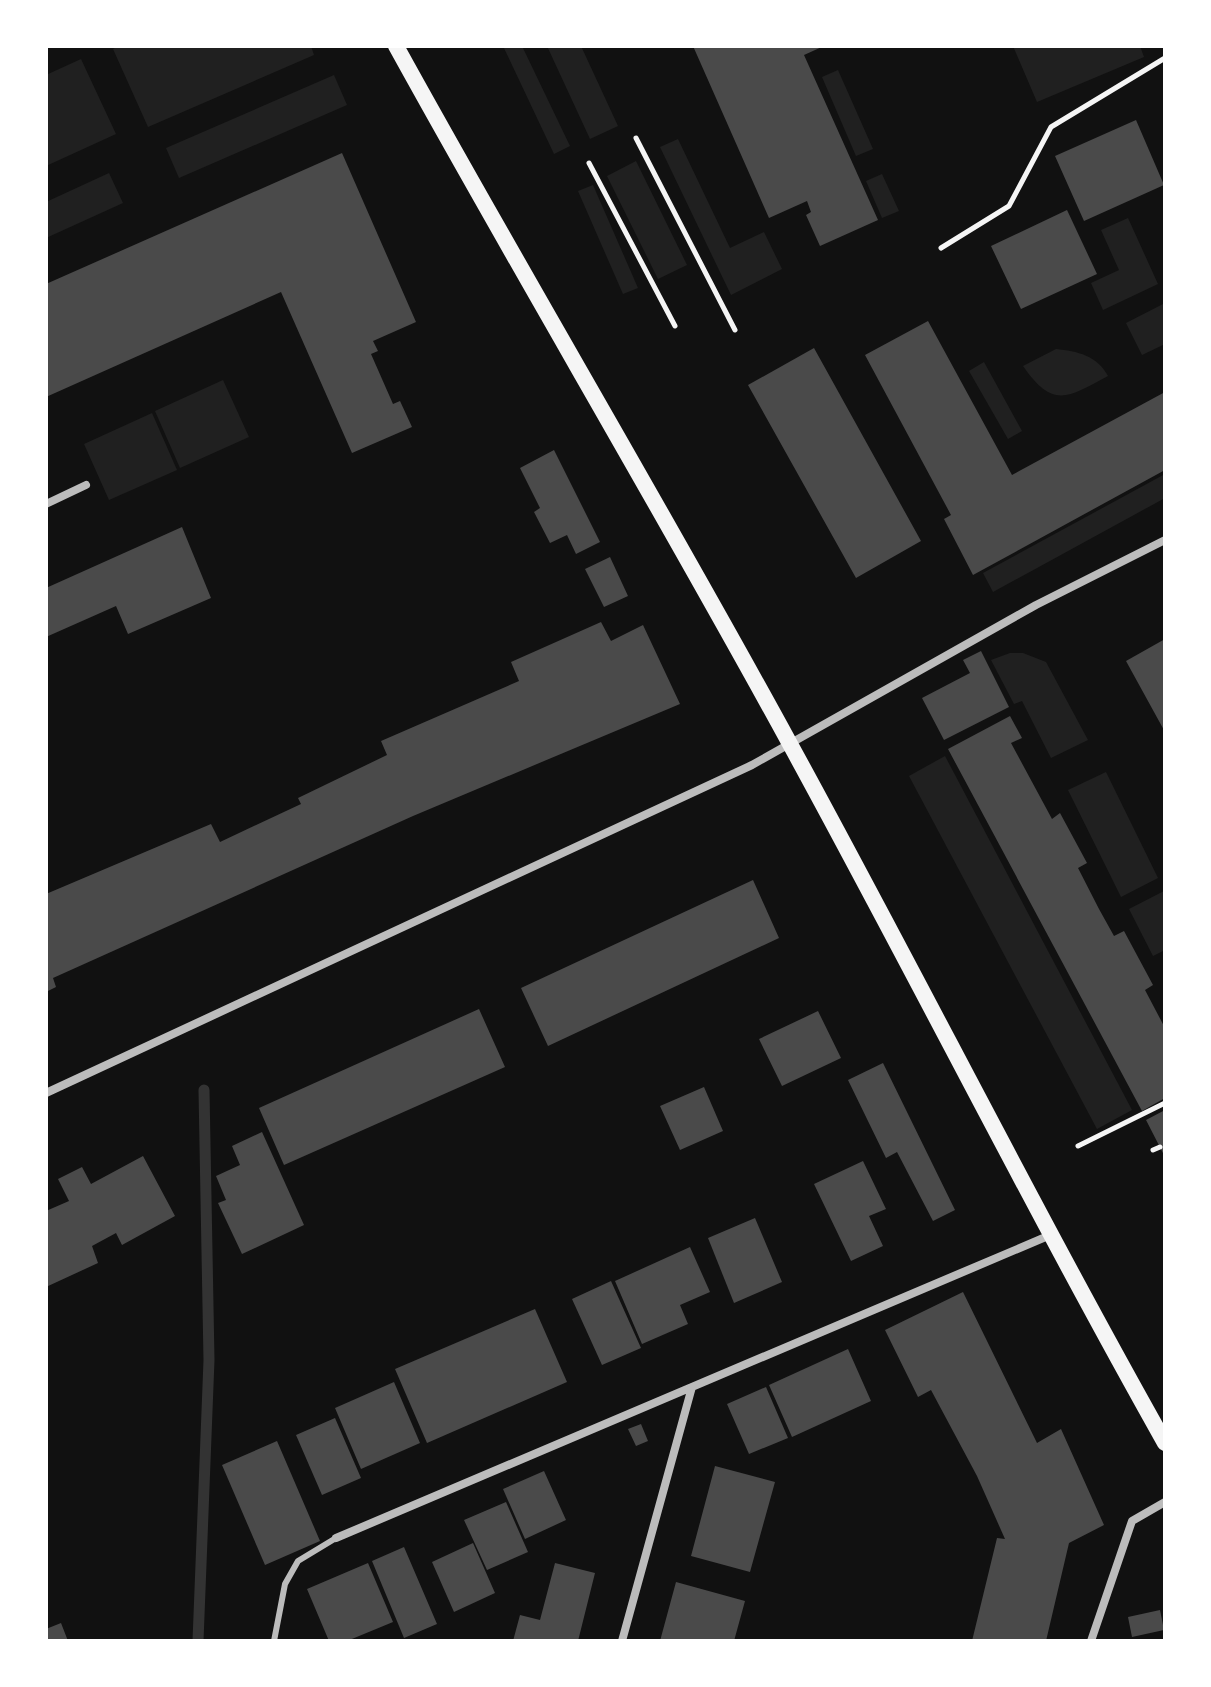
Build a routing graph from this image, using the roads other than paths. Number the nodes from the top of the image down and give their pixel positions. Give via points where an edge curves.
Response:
1 (396, 46) edge
2 (86, 485) dead end
3 (46, 504) edge
4 (1165, 540) edge
5 (791, 745) junction
6 (46, 1093) edge
7 (1048, 1236) junction
8 (692, 1387) junction
9 (1165, 1443) edge
10 (1165, 1502) edge
11 (336, 1538) joint
12 (274, 1641) edge
13 (622, 1641) edge
14 (1091, 1641) edge

1 - 5 main road
2 - 3 street
4 - 5 street via 1025,611
5 - 6 street
5 - 7 main road
7 - 8 street
7 - 9 main road
8 - 11 street
8 - 13 street
10 - 14 street via 1132,1521
11 - 12 lane via 298,1561 285,1584

